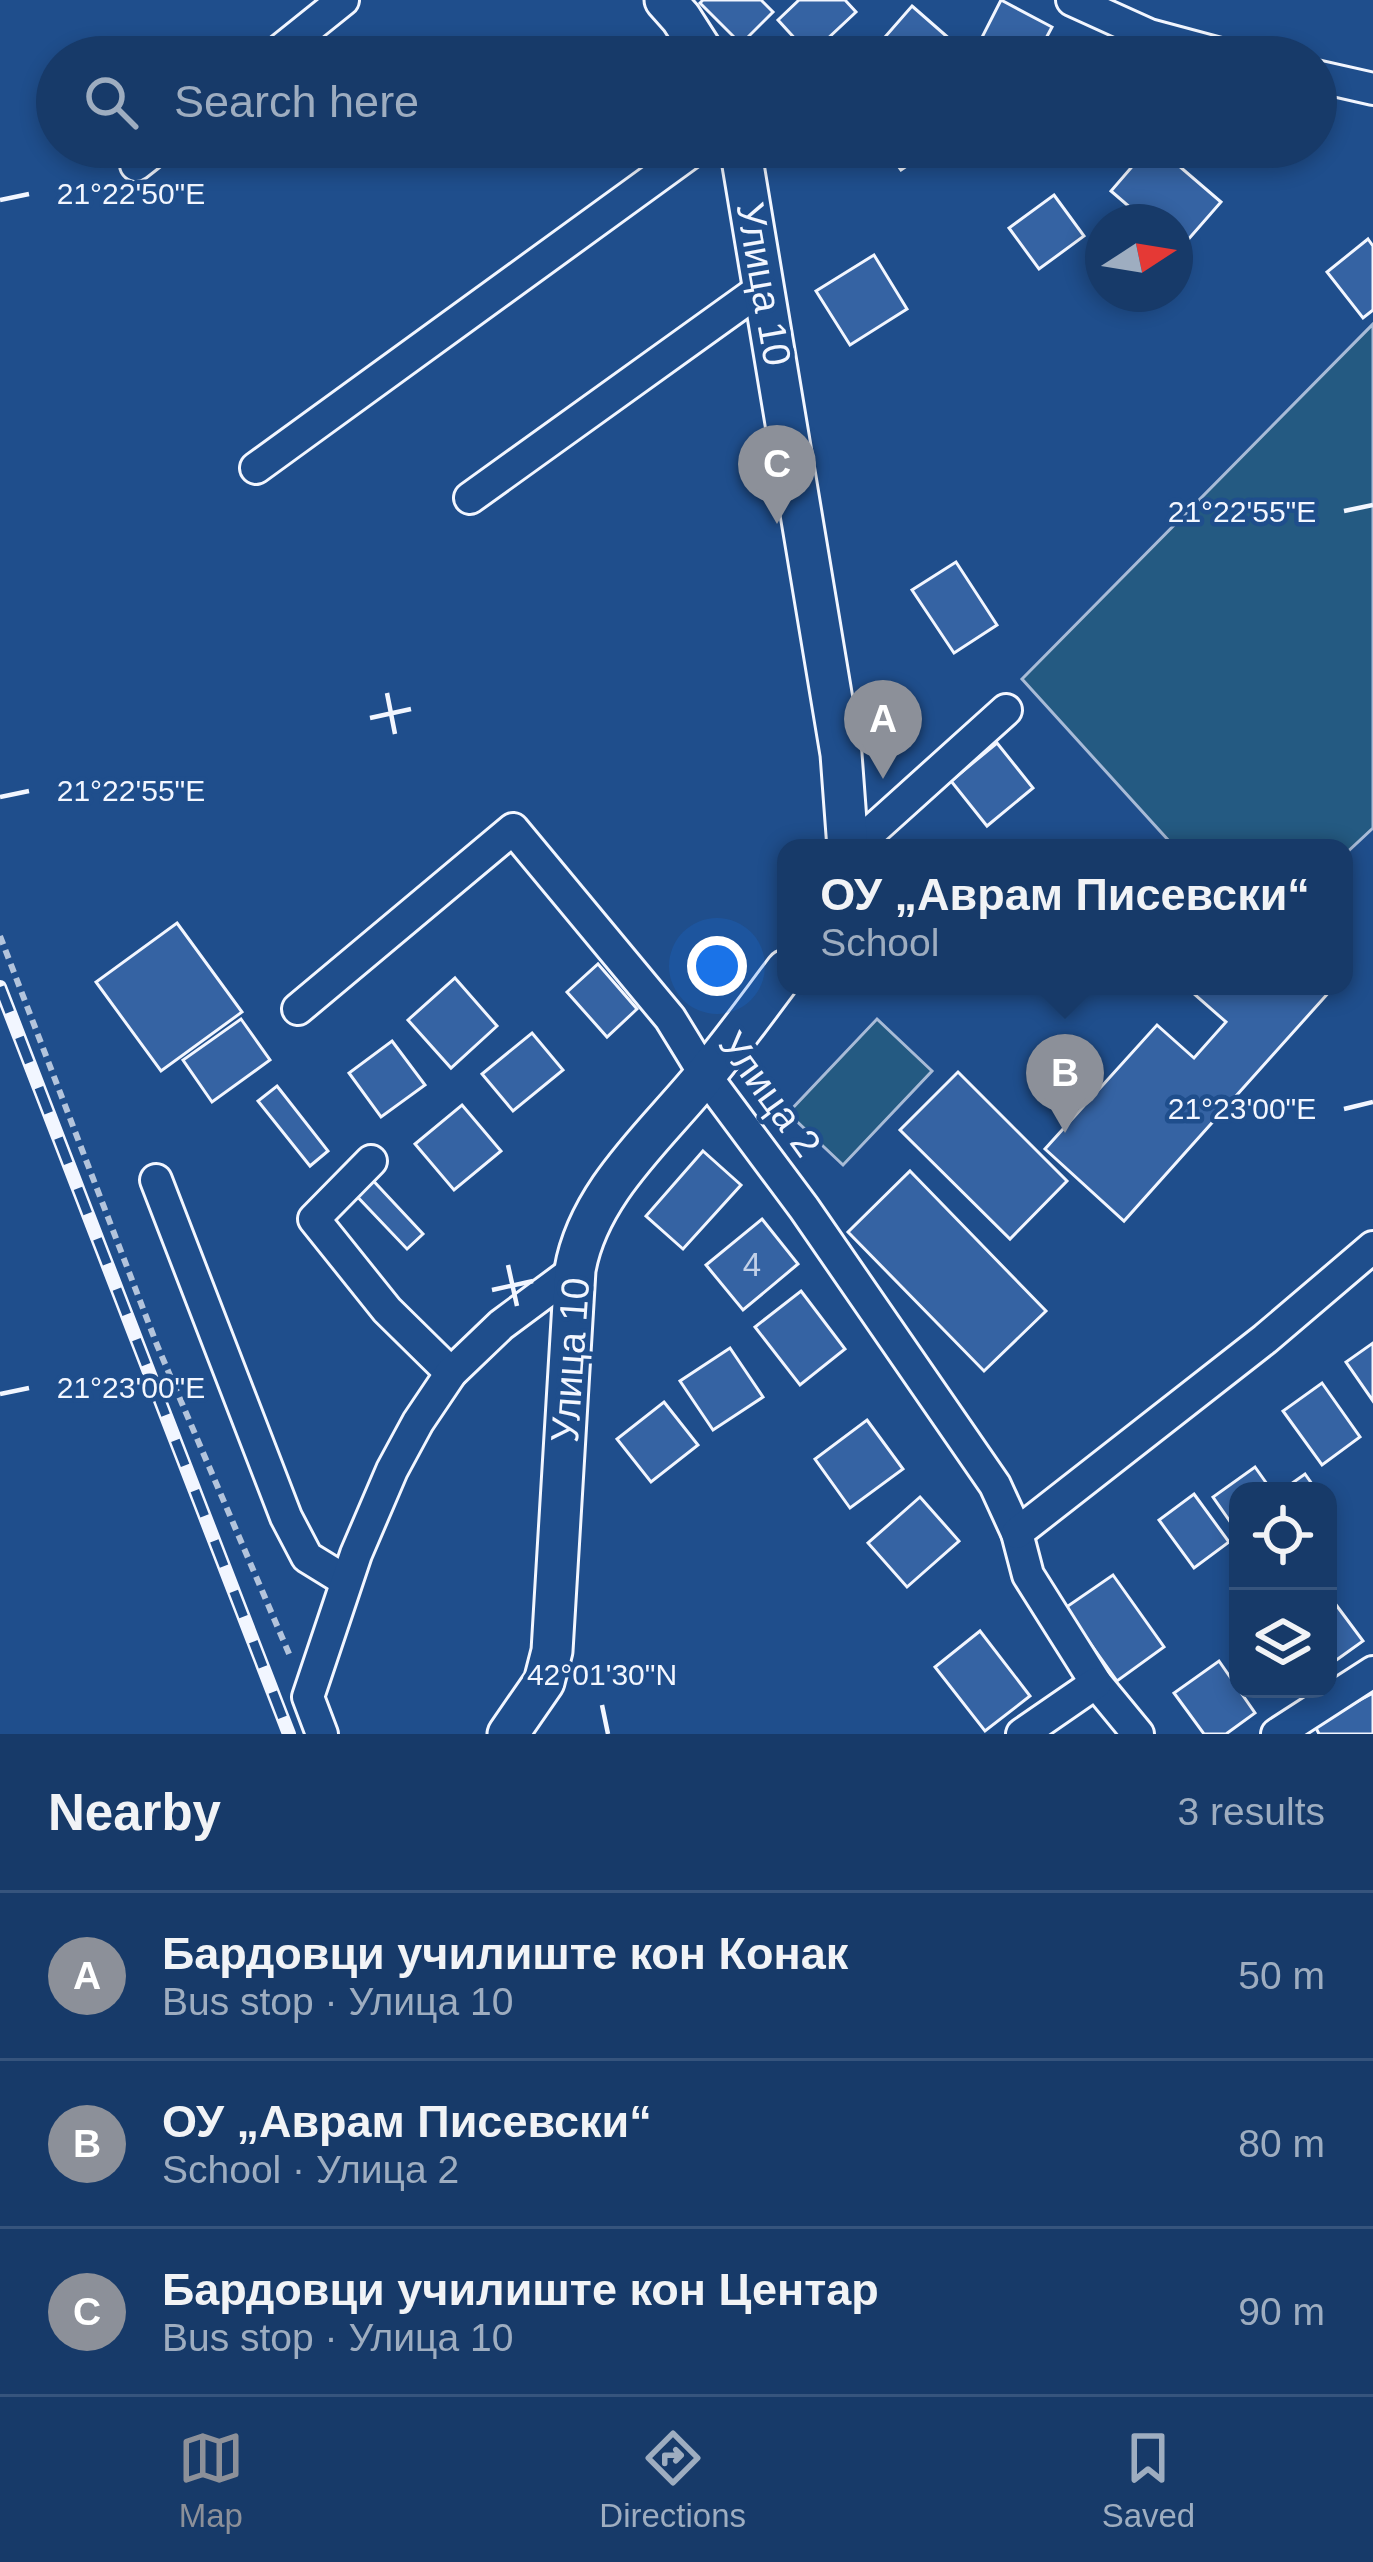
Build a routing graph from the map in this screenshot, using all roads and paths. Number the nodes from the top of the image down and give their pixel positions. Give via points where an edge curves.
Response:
1 (344, 0) edge
2 (665, 0) edge
3 (1072, 0) edge
4 (299, 36) edge
5 (691, 36) edge
6 (1153, 36) edge
7 (1337, 81) edge
8 (1373, 89) edge
9 (669, 168) edge
10 (744, 168) edge
11 (765, 286) junction
12 (256, 468) dead end
13 (470, 498) dead end
14 (1006, 710) dead end
15 (849, 839) edge
16 (860, 839) edge
17 (0, 936) edge
18 (777, 982) edge
19 (298, 1010) dead end
20 (705, 1075) junction
21 (371, 1161) dead end
22 (156, 1180) dead end
23 (1373, 1247) edge
24 (575, 1270) junction
25 (452, 1373) junction
26 (1017, 1532) junction
27 (346, 1580) junction
28 (1373, 1672) edge
29 (1096, 1682) junction
30 (308, 1697) junction
31 (322, 1734) edge
32 (508, 1734) edge
33 (1022, 1734) edge
34 (1138, 1734) edge
35 (1277, 1734) edge

1 - 4 street
2 - 5 street
3 - 6 street
7 - 8 street
9 - 12 street
10 - 11 street, Улица 10
11 - 13 street
11 - 15 street, Улица 10
14 - 16 street
17 - 30 path via 157,1345
18 - 20 street, Улица 10
19 - 20 street, Улица 2 via 513,829 670,1018
20 - 24 street, Улица 10 via 617,1180 578,1249
20 - 26 street, Улица 2 via 995,1485
21 - 25 street via 314,1219 387,1310
22 - 27 street via 286,1517 307,1557
23 - 26 street
24 - 25 street
24 - 32 street, Улица 10 via 552,1651 544,1682
25 - 27 street via 392,1470
26 - 29 street, Улица 2 via 1028,1575
27 - 30 street
28 - 35 street
29 - 33 street
29 - 34 street, Улица 2
30 - 31 street

